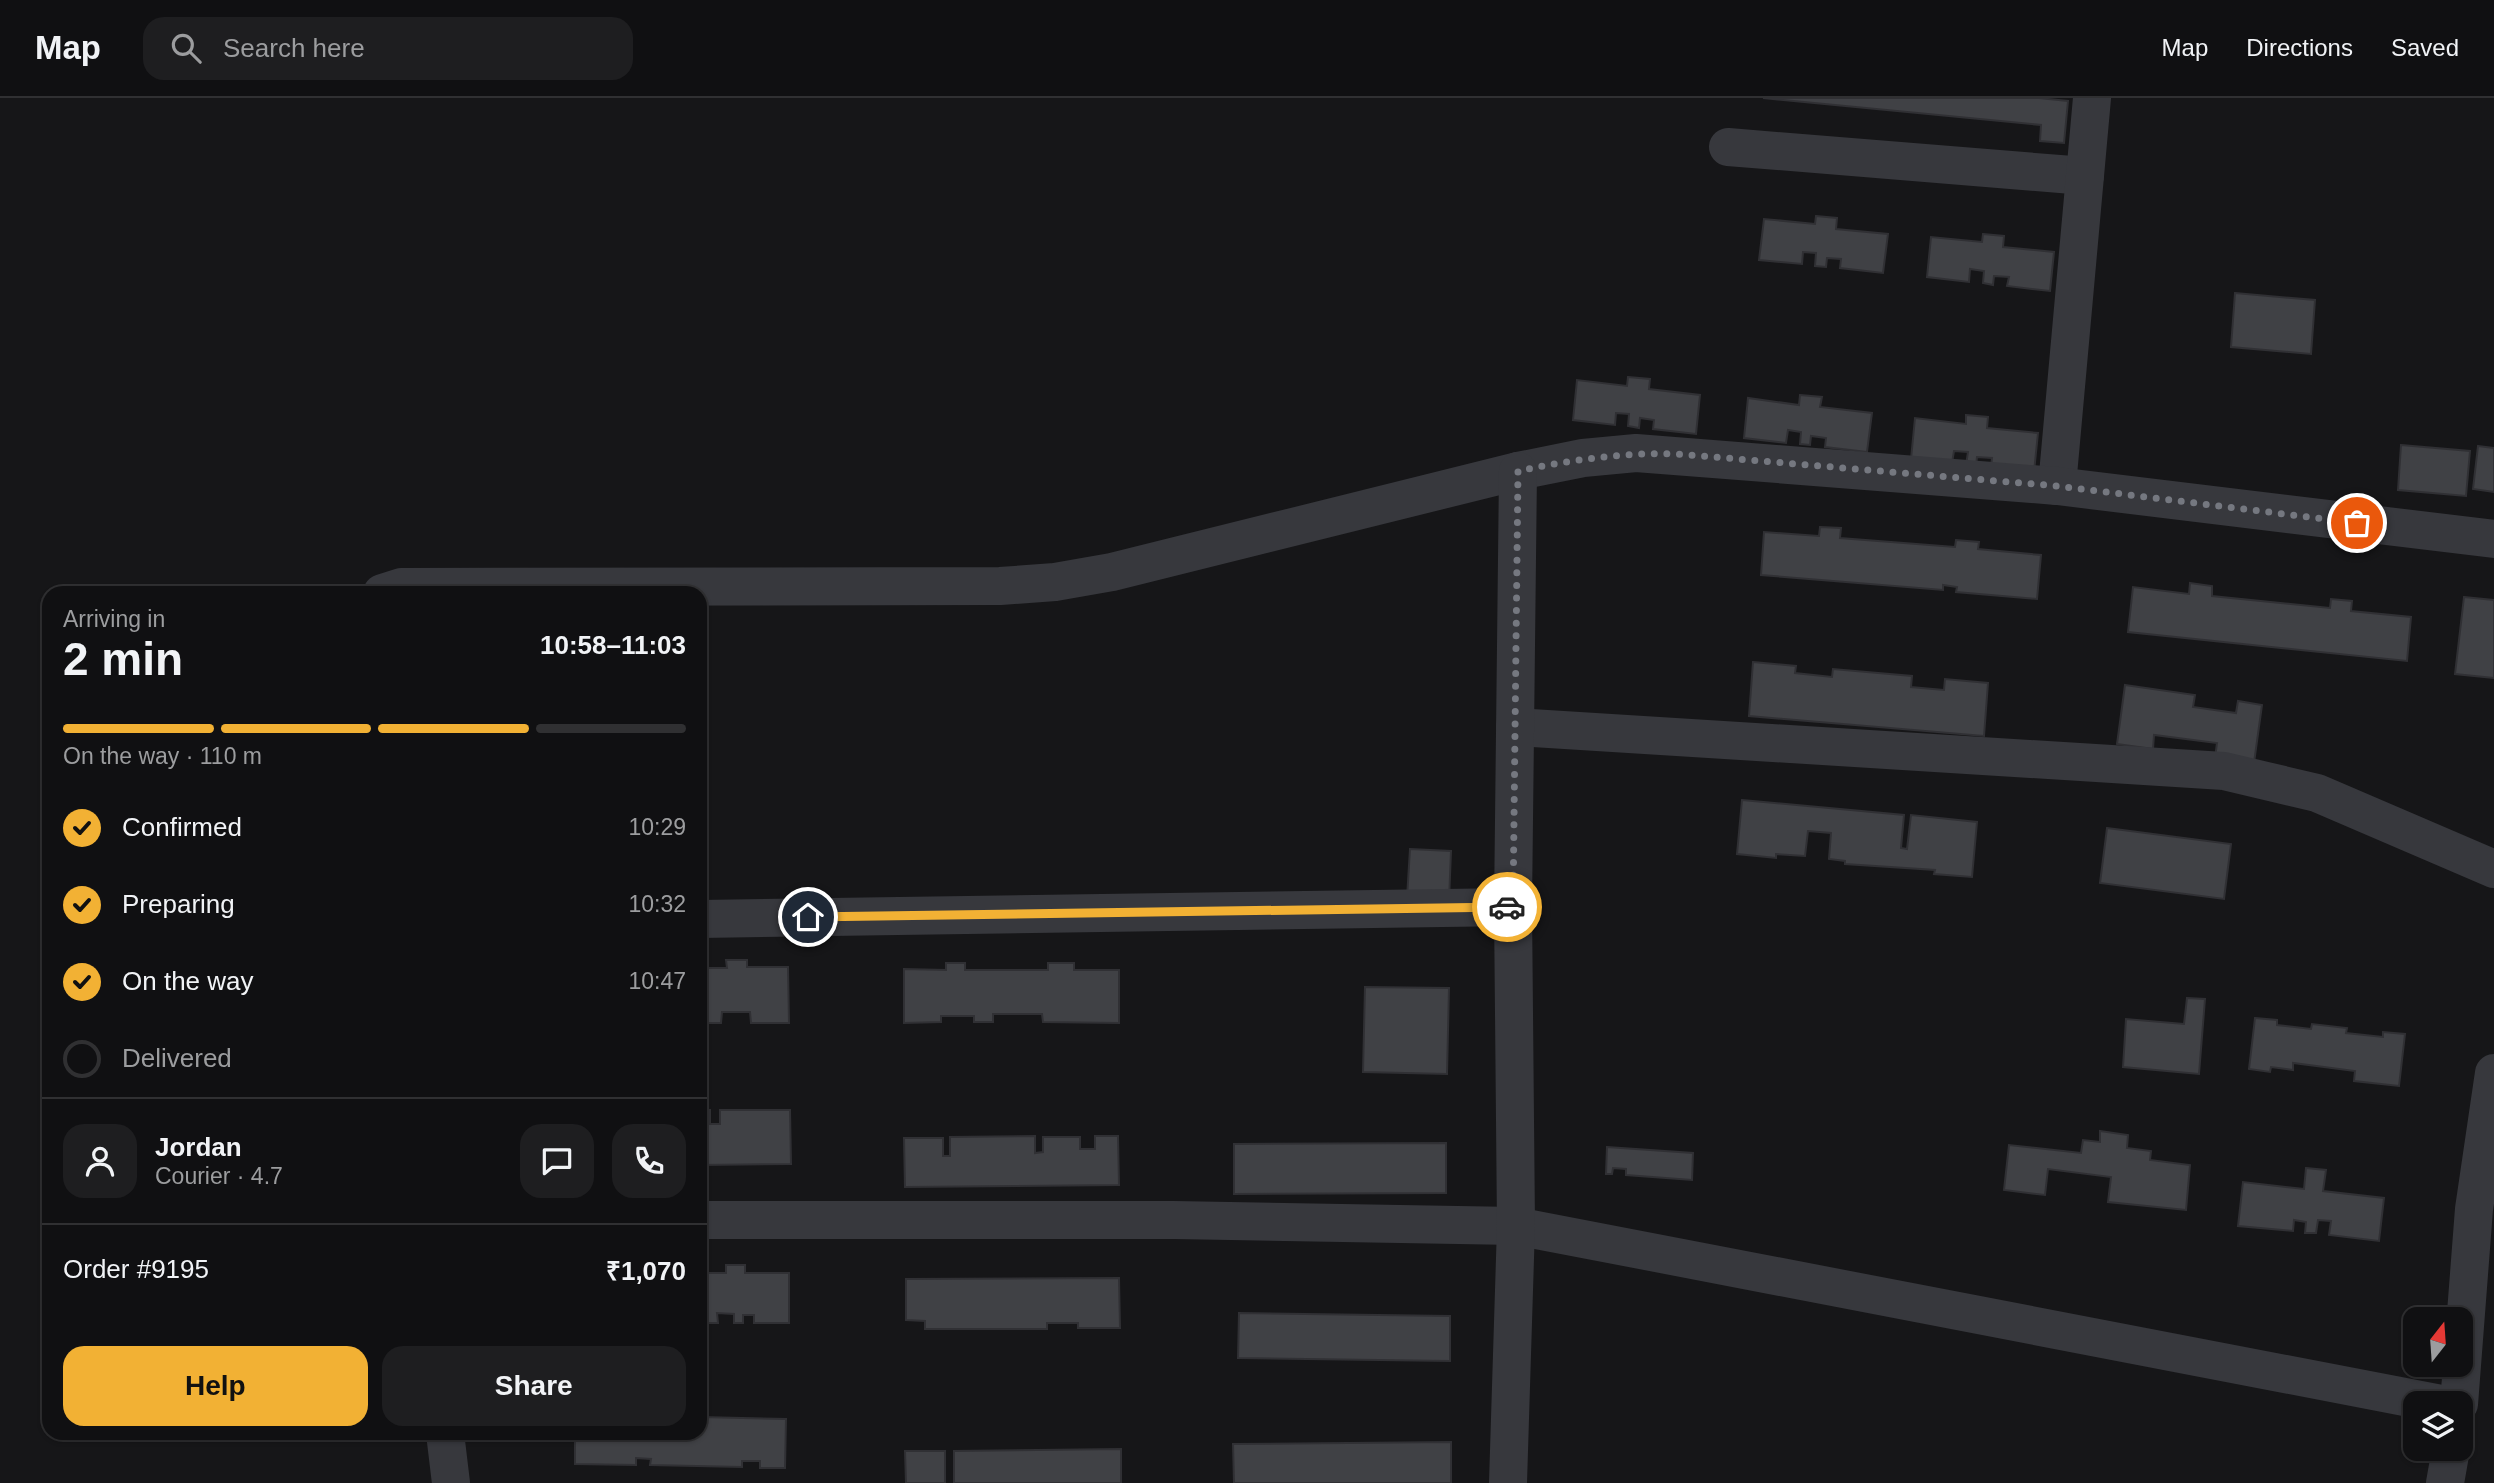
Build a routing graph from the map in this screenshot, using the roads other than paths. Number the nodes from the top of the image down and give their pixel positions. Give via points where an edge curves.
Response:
1 (2092, 98) edge
2 (1728, 147) dead end
3 (2085, 176) junction
4 (1518, 471) junction
5 (2057, 486) junction
6 (2494, 539) edge
7 (707, 586) edge
8 (1515, 727) junction
9 (2494, 870) edge
10 (1513, 907) junction
11 (707, 919) edge
12 (2494, 1073) edge
13 (2484, 1212) edge
14 (707, 1220) edge
15 (1516, 1226) junction
16 (2461, 1391) edge
17 (2403, 1397) edge
18 (446, 1440) edge
19 (2449, 1461) edge
20 (451, 1483) edge
21 (1508, 1483) edge
22 (2445, 1483) edge

1 - 3 street
2 - 3 street
3 - 5 street
4 - 5 street via 1636,453
4 - 7 street via 1112,572 1055,582
4 - 8 street
5 - 6 street
8 - 9 street via 2224,771 2318,793
8 - 10 street
10 - 11 street
10 - 15 street
12 - 13 street
13 - 16 street
14 - 15 street
15 - 17 street
15 - 21 street
18 - 20 street
19 - 22 street

